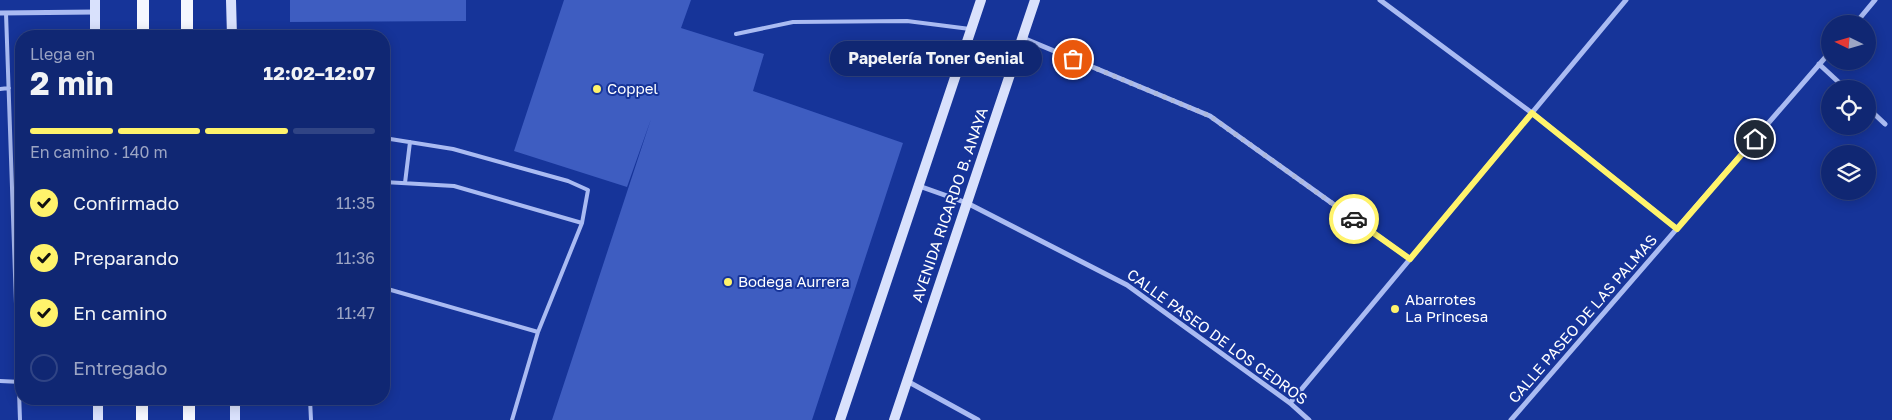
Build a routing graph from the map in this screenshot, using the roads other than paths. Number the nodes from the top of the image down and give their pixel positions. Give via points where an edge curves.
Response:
1 (94, 0) edge
2 (143, 0) edge
3 (187, 0) edge
4 (231, 0) edge
5 (981, 0) edge
6 (1035, 0) edge
7 (1380, 0) edge
8 (1626, 0) edge
9 (1875, 0) edge
10 (94, 12) junction
11 (3, 13) edge
12 (1862, 15) edge
13 (972, 29) junction
14 (95, 30) edge
15 (143, 30) edge
16 (187, 30) edge
17 (232, 30) edge
18 (736, 34) dead end
19 (1022, 38) junction
20 (1820, 64) joint
21 (1837, 80) edge
22 (9, 88) junction
23 (0, 89) edge
24 (1532, 113) junction
25 (1876, 116) edge
26 (1885, 124) dead end
27 (390, 139) edge
28 (410, 142) junction
29 (390, 182) edge
30 (405, 183) junction
31 (920, 186) junction
32 (967, 203) junction
33 (582, 223) junction
34 (1677, 229) junction
35 (15, 248) edge
36 (1410, 259) junction
37 (390, 290) edge
38 (538, 332) junction
39 (0, 381) edge
40 (907, 381) junction
41 (15, 382) edge
42 (1290, 403) junction
43 (20, 405) edge
44 (98, 405) edge
45 (142, 405) edge
46 (189, 405) edge
47 (235, 405) edge
48 (310, 405) edge
49 (20, 420) edge
50 (98, 420) edge
51 (142, 420) edge
52 (189, 420) edge
53 (235, 420) edge
54 (311, 420) edge
55 (512, 420) edge
56 (840, 420) edge
57 (894, 420) edge
58 (978, 420) edge
59 (1309, 420) edge
60 (1512, 420) edge

1 - 10 main road
2 - 15 main road
3 - 16 main road
4 - 17 main road
5 - 13 main road
6 - 19 main road, AVENIDA RICARDO B. ANAYA
7 - 24 street
8 - 24 street
9 - 12 street
10 - 11 street
10 - 14 main road
11 - 22 lane
13 - 18 lane via 907,22 793,22
13 - 31 main road
19 - 32 main road, AVENIDA RICARDO B. ANAYA
19 - 36 street via 1210,116
20 - 21 street
20 - 34 street, CALLE PASEO DE LAS PALMAS
22 - 23 lane
22 - 35 lane
24 - 34 street
24 - 36 street
25 - 26 street
27 - 28 lane
28 - 30 lane
28 - 33 lane via 453,149 568,181 588,190
29 - 30 lane
30 - 33 lane via 454,186
31 - 32 street, CALLE PASEO DE LOS CEDROS
31 - 56 main road
32 - 40 main road, AVENIDA RICARDO B. ANAYA
32 - 42 street, CALLE PASEO DE LOS CEDROS via 1127,285
33 - 38 lane
34 - 60 street, CALLE PASEO DE LAS PALMAS
36 - 42 street
37 - 38 lane
38 - 55 lane
39 - 41 lane
40 - 57 main road, AVENIDA RICARDO B. ANAYA
40 - 58 street
42 - 59 street, CALLE PASEO DE LOS CEDROS
43 - 49 lane
44 - 50 main road
45 - 51 main road
46 - 52 main road
47 - 53 main road
48 - 54 lane

